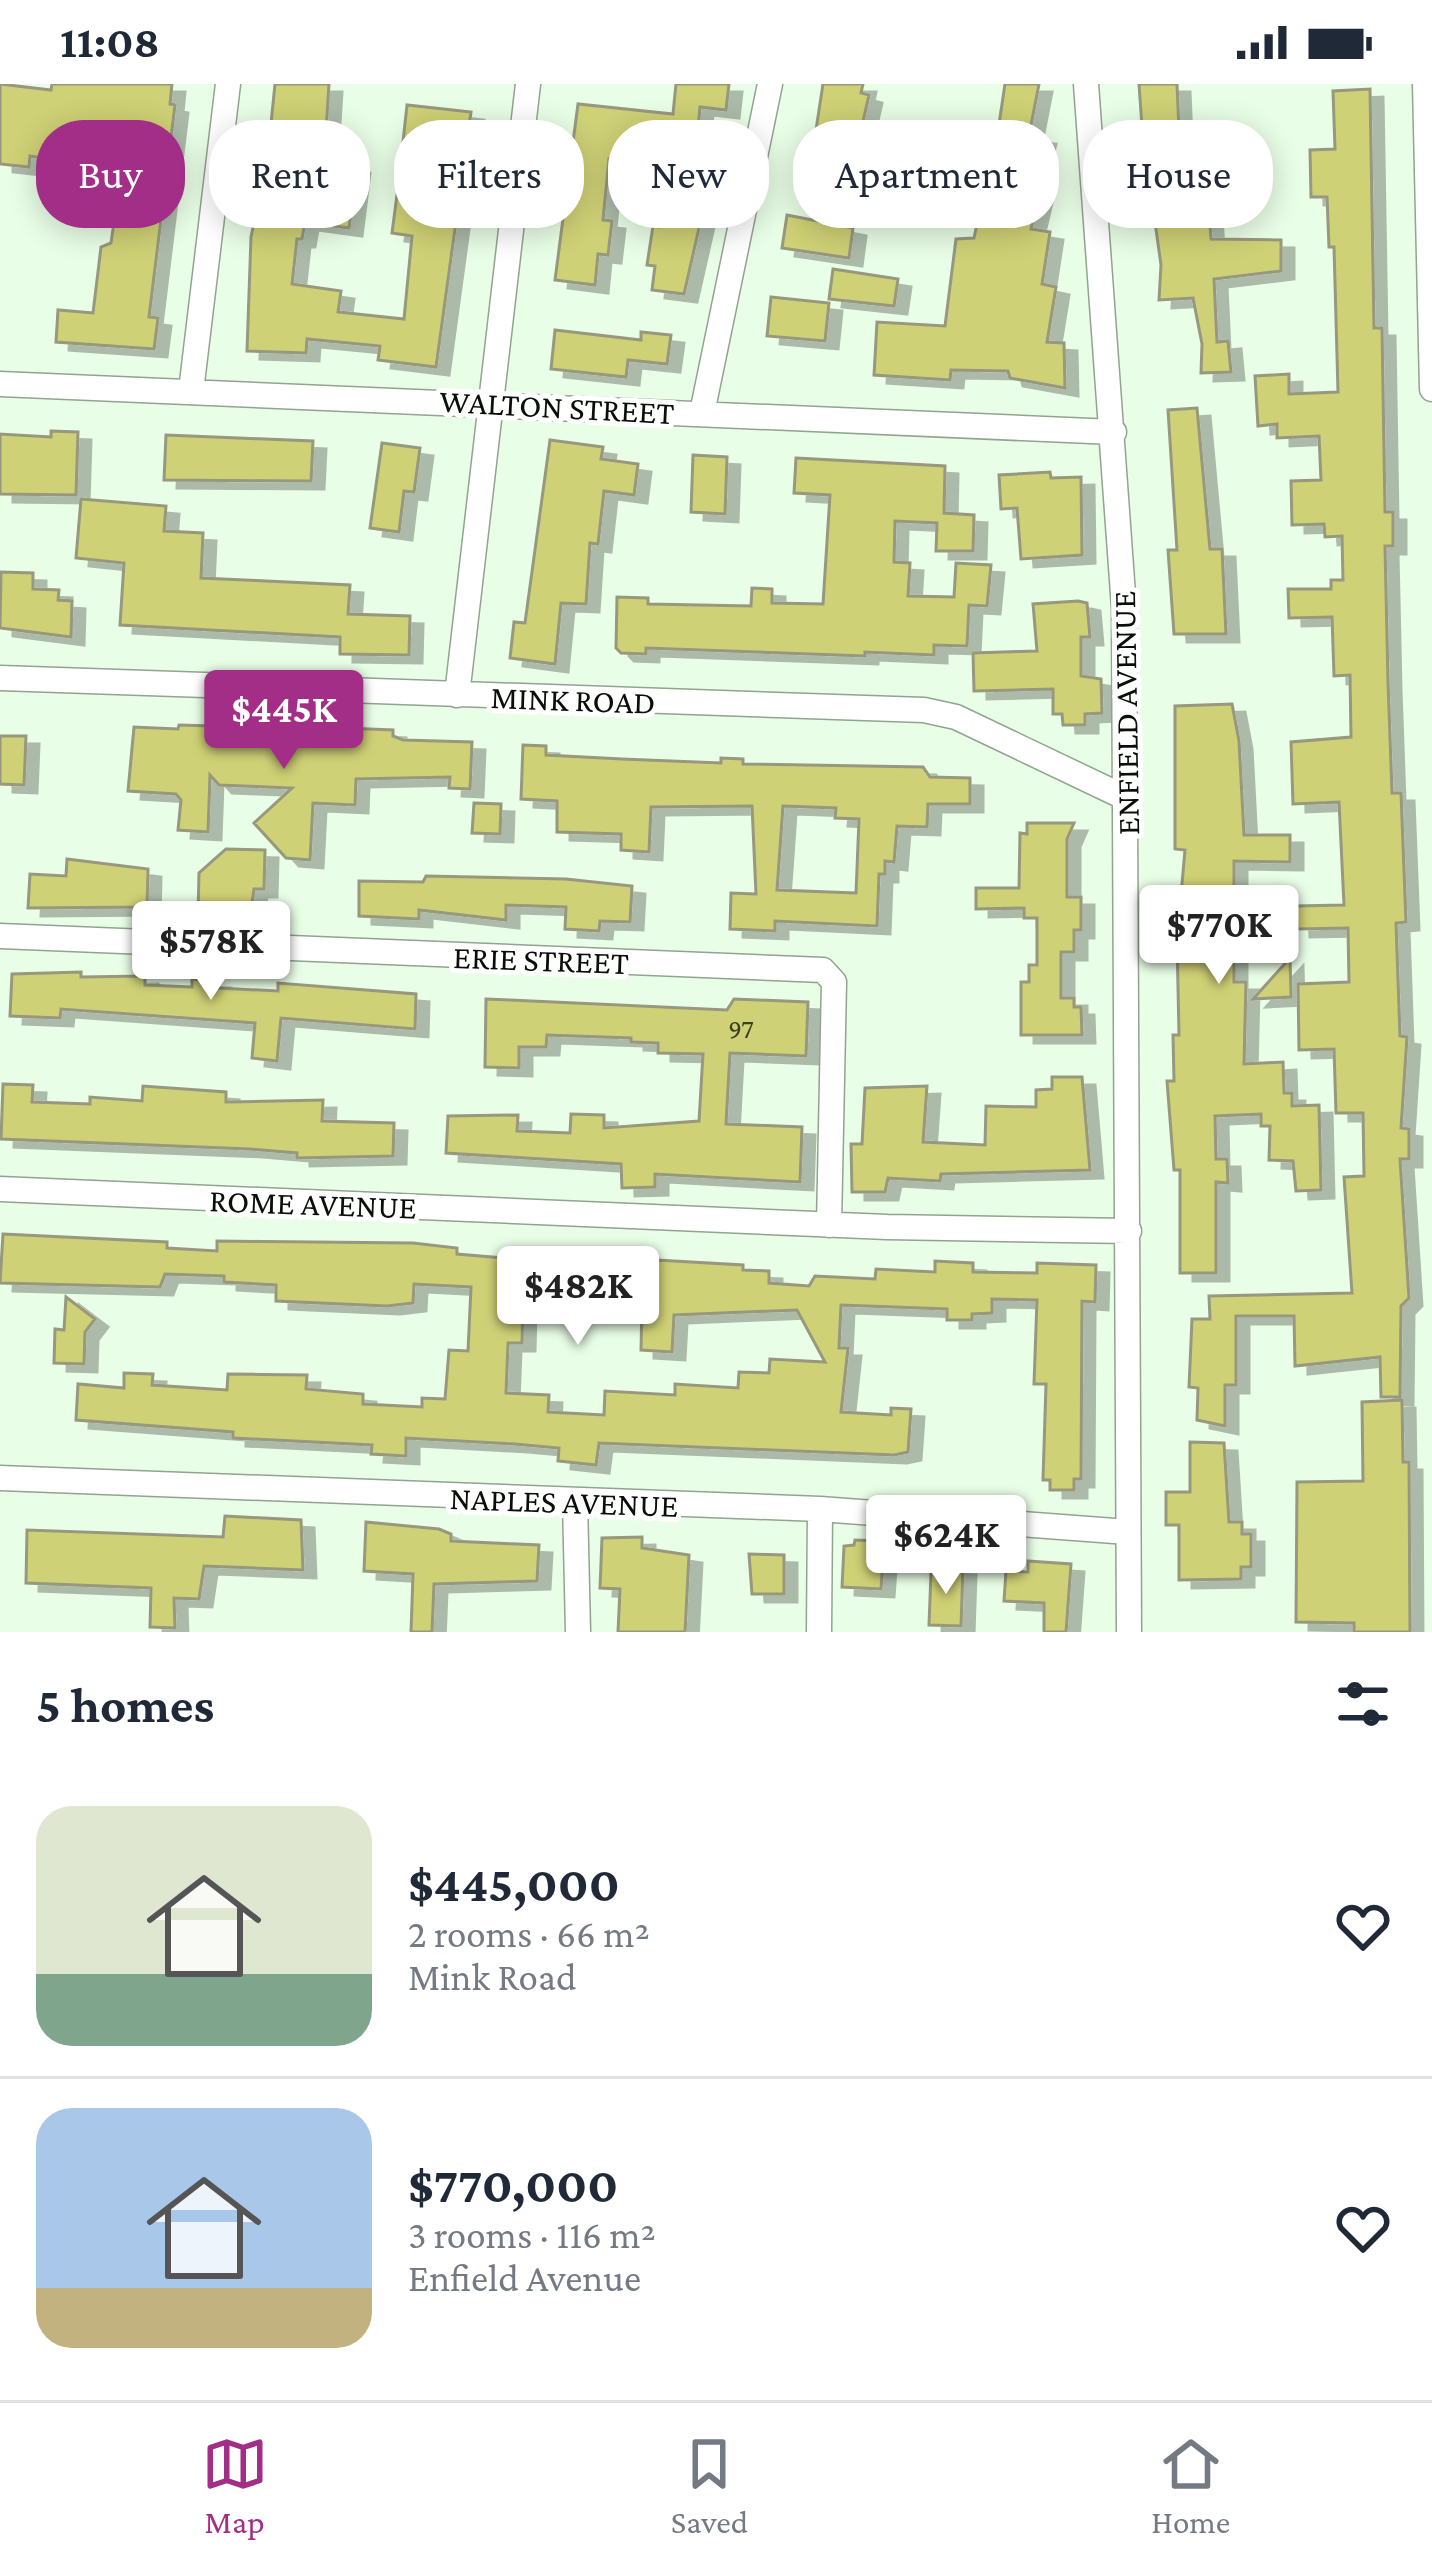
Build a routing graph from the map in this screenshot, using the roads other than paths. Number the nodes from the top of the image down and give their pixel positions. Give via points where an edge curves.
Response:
1 (228, 84) edge
2 (528, 84) edge
3 (770, 84) edge
4 (1086, 84) edge
5 (1425, 84) edge
6 (0, 385) edge
7 (1432, 389) edge
8 (191, 391) junction
9 (489, 403) junction
10 (702, 413) junction
11 (1114, 432) junction
12 (0, 678) edge
13 (457, 695) junction
14 (1127, 799) junction
15 (0, 936) edge
16 (0, 1189) edge
17 (829, 1225) junction
18 (1129, 1231) junction
19 (0, 1478) edge
20 (575, 1502) junction
21 (820, 1509) junction
22 (1128, 1532) junction
23 (578, 1632) edge
24 (819, 1632) edge
25 (1129, 1632) edge

1 - 8 street
2 - 9 street
3 - 10 street
4 - 11 street, ENFIELD AVENUE
5 - 7 street
6 - 8 street, WALTON STREET
8 - 9 street, WALTON STREET
9 - 10 street, WALTON STREET
9 - 13 street
10 - 11 street, WALTON STREET
11 - 14 street, ENFIELD AVENUE
12 - 13 street, MINK ROAD
13 - 14 street, MINK ROAD via 924,710 956,717
14 - 18 street, ENFIELD AVENUE
15 - 17 street, ERIE STREET via 823,970 834,982
16 - 17 street, ROME AVENUE
17 - 18 street, ROME AVENUE
18 - 22 street, ENFIELD AVENUE
19 - 20 street, NAPLES AVENUE
20 - 21 street, NAPLES AVENUE
20 - 23 street
21 - 22 street, NAPLES AVENUE
21 - 24 street
22 - 25 street, ENFIELD AVENUE

